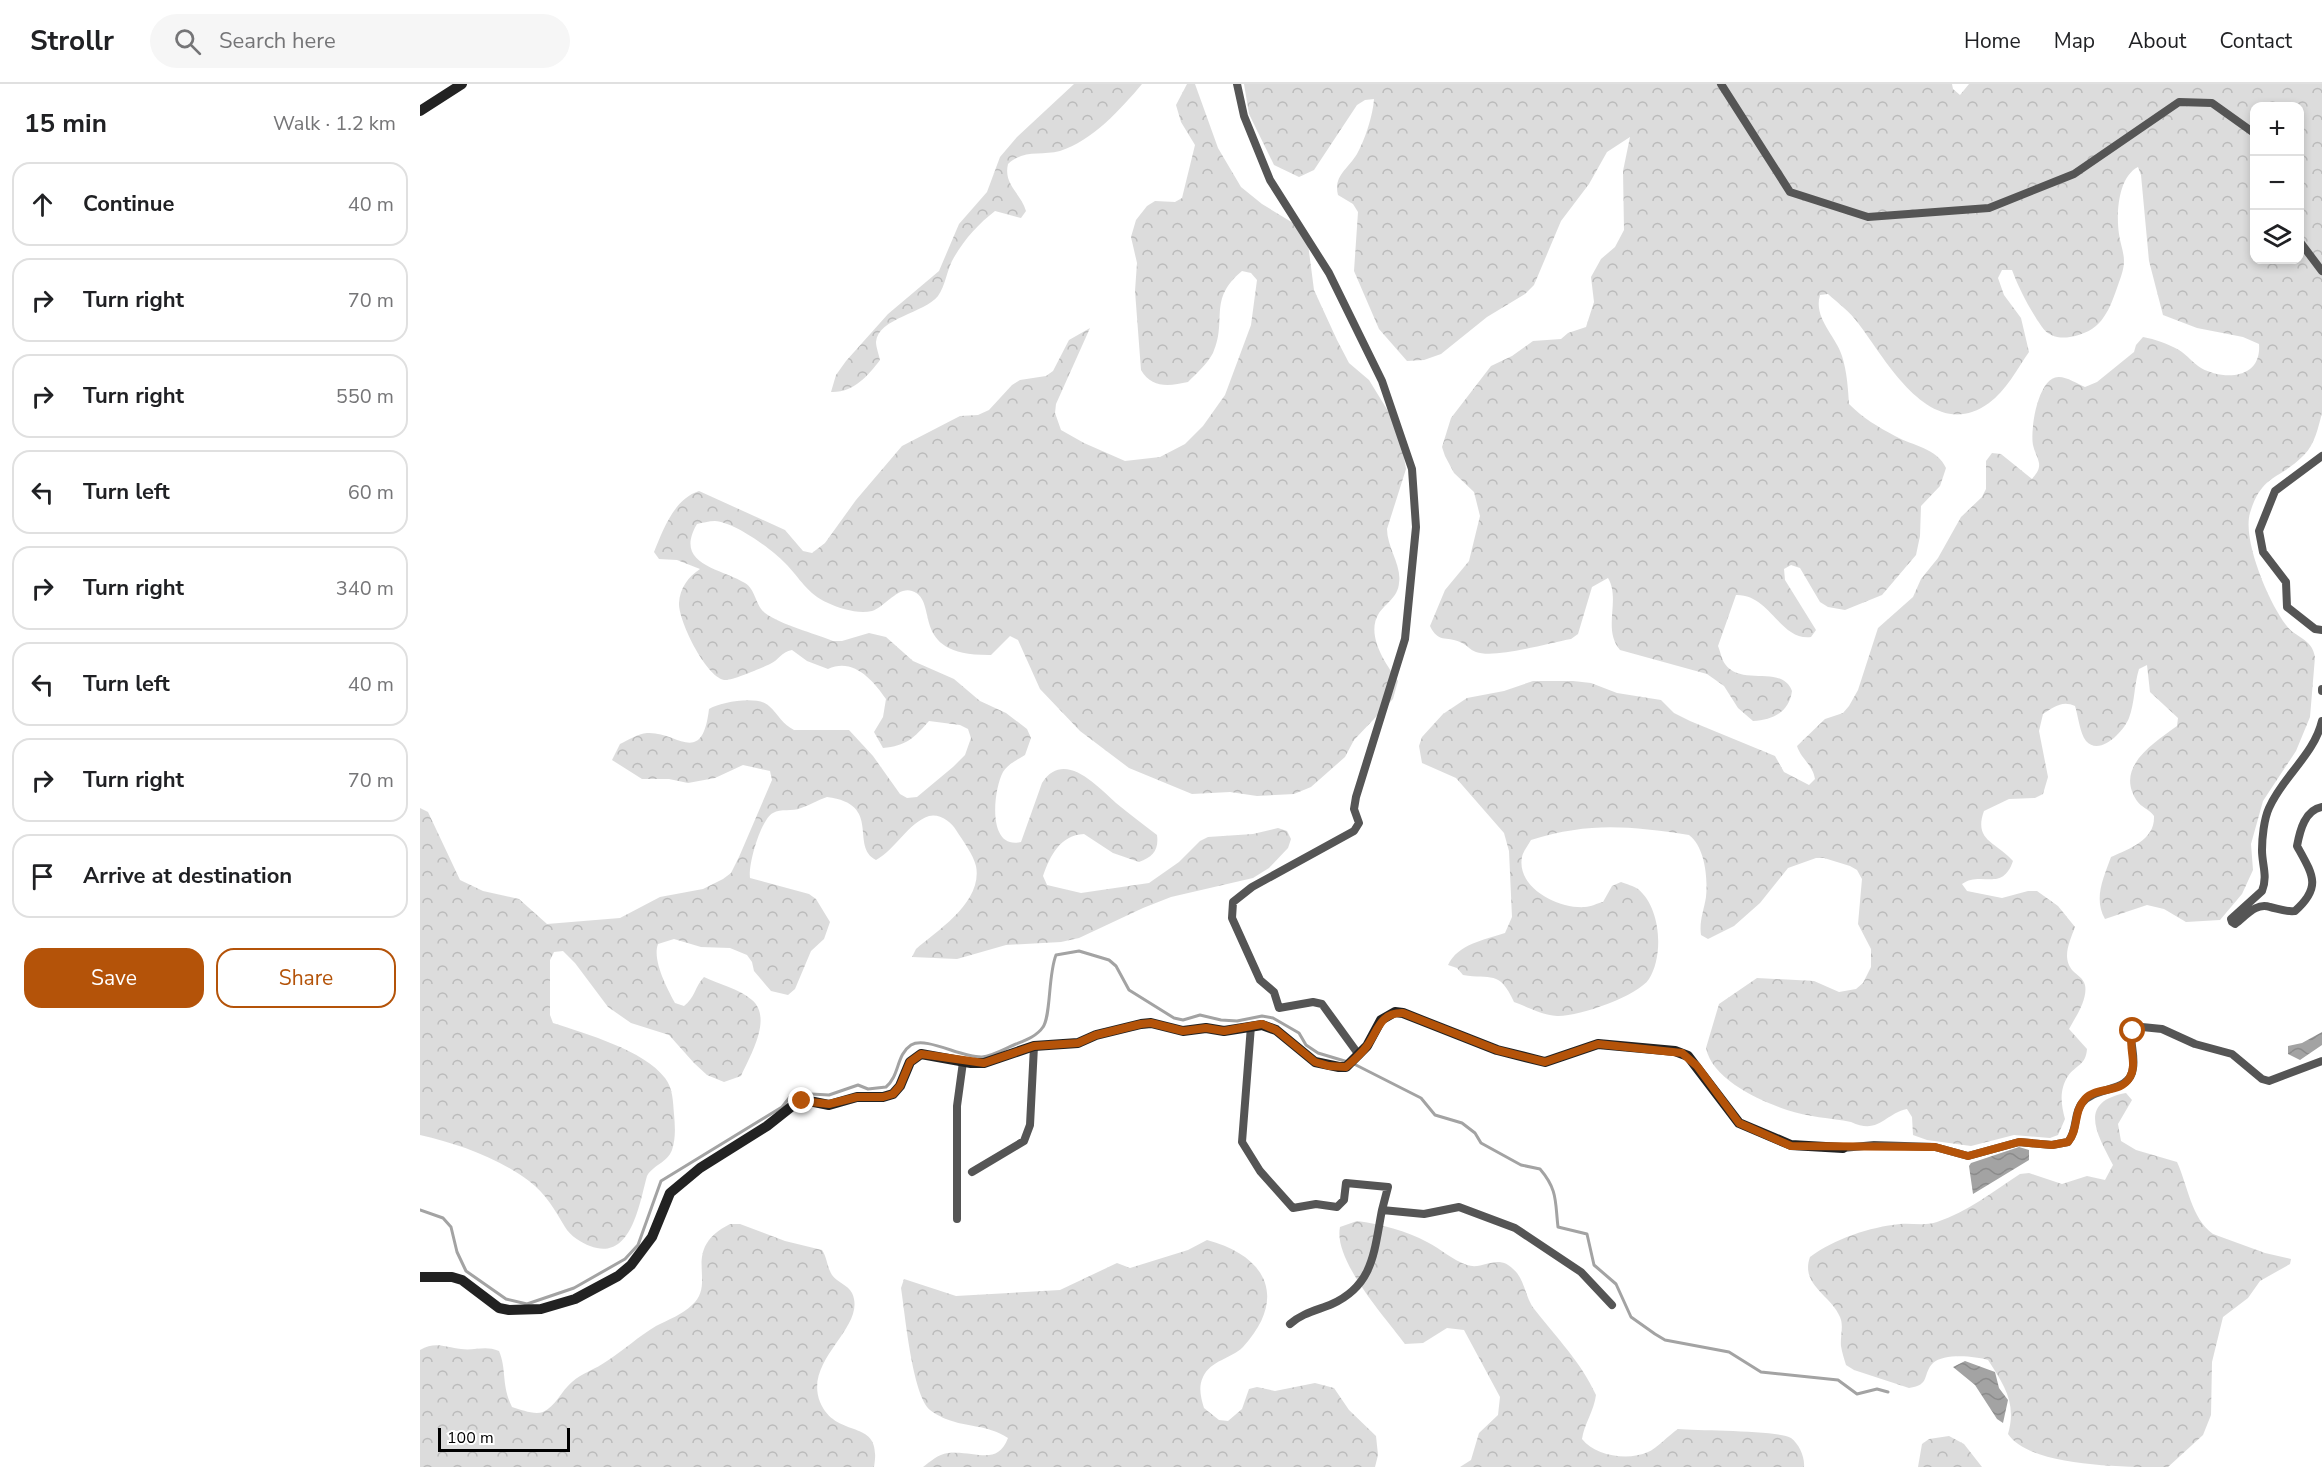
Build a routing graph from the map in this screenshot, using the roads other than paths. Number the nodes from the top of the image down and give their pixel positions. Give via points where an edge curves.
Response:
1 (462, 84) edge
2 (1237, 84) edge
3 (1721, 84) edge
4 (420, 111) edge
5 (2250, 130) edge
6 (2304, 247) edge
7 (2322, 271) edge
8 (2322, 456) edge
9 (2322, 630) edge
10 (2322, 721) edge
11 (2322, 807) edge
12 (1251, 1026) junction
13 (1034, 1046) junction
14 (1357, 1056) junction
15 (2322, 1061) edge
16 (963, 1062) junction
17 (1843, 1148) joint
18 (972, 1172) dead end
19 (1382, 1210) junction
20 (957, 1219) dead end
21 (420, 1277) edge
22 (1612, 1305) dead end
23 (1290, 1324) dead end

1 - 4 street
2 - 14 street via 1244,116 1274,188 1329,273 1382,381 1414,482 1416,527 1409,614 1396,670 1356,797 1354,809 1359,823 1354,831 1252,887 1233,902 1232,918 1260,980 1274,992 1277,1006 1322,1004
3 - 5 street via 1790,192 1868,217 1989,208 2074,174 2179,102 2212,104
6 - 7 street
8 - 9 street via 2275,491 2259,531 2263,552 2286,582 2287,607 2314,629
10 - 11 street via 2310,748 2268,809 2262,849 2266,873 2262,891 2238,911 2232,922 2235,924 2254,908 2264,906 2295,911 2310,899 2313,883 2297,846 2306,817
12 - 13 street via 1234,1031 1183,1031 1151,1023 1078,1043
12 - 14 street via 1269,1025 1315,1062 1329,1066 1346,1067
12 - 19 street via 1242,1142 1260,1171 1293,1208 1316,1204 1337,1207 1344,1200 1346,1183 1388,1187
13 - 16 street via 994,1061
13 - 18 street via 1030,1125 1024,1141
14 - 17 street via 1381,1020 1395,1012 1497,1050 1545,1062 1598,1044 1675,1051 1688,1056 1739,1123 1791,1146
15 - 17 street via 2269,1081 2232,1054 2195,1044 2162,1029 2142,1027 2132,1035 2134,1066 2129,1079 2116,1088 2096,1091 2087,1097 2079,1106 2076,1127 2068,1142 2019,1142 1968,1156 1935,1147
16 - 20 street via 957,1106
16 - 21 street via 921,1054 910,1062 893,1094 829,1104 796,1103 684,1178 670,1193 652,1237 631,1265 575,1299 541,1309 509,1310 499,1308 462,1280
19 - 22 street via 1424,1214 1460,1207 1515,1228 1581,1272
19 - 23 street via 1366,1277 1351,1295

